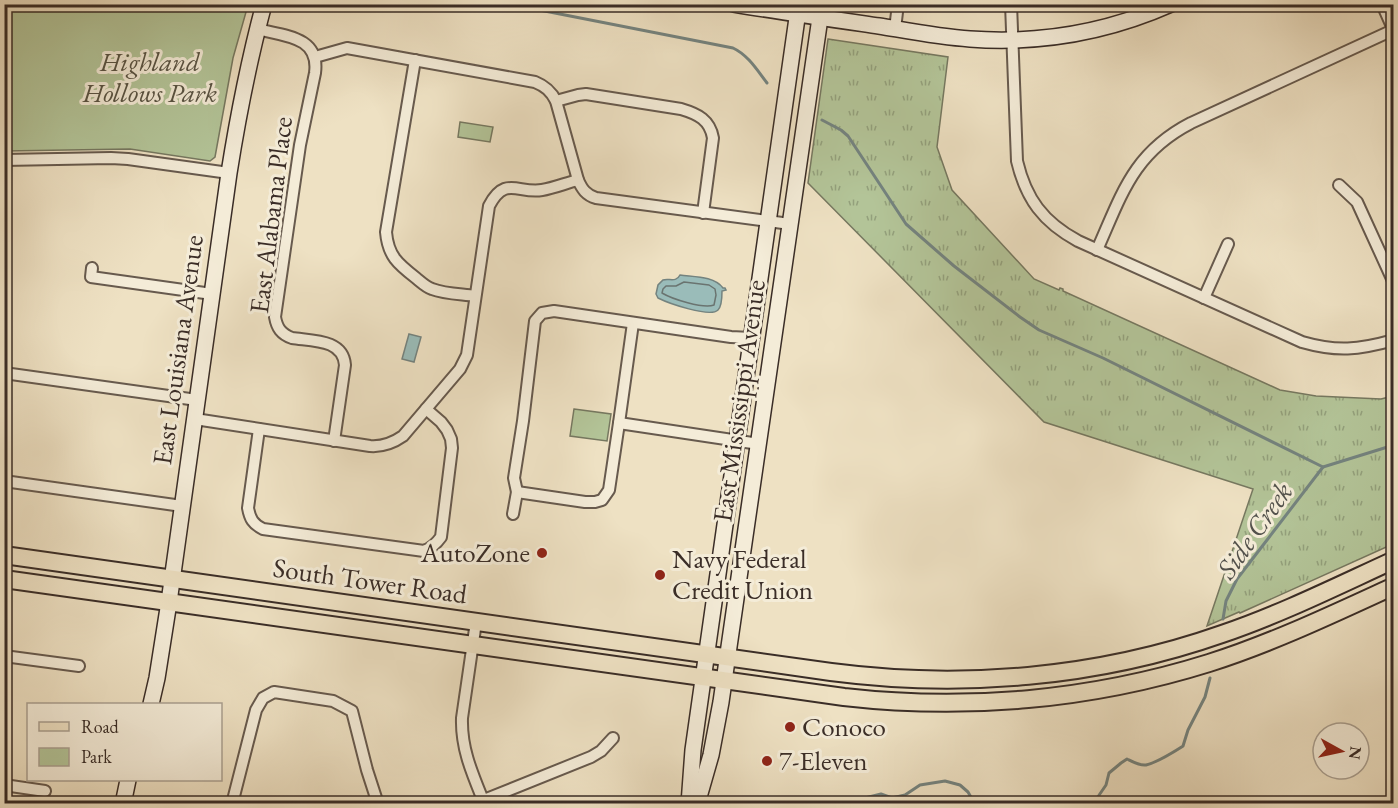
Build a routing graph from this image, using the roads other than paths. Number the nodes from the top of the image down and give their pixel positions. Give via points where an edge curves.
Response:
1 (264, 4) edge
2 (734, 4) edge
3 (898, 4) edge
4 (1011, 4) edge
5 (1171, 4) edge
6 (1382, 4) edge
7 (799, 10) edge
8 (821, 11) edge
9 (895, 28) junction
10 (257, 29) junction
11 (1393, 30) edge
12 (1012, 40) junction
13 (315, 57) junction
14 (415, 60) junction
15 (556, 102) junction
16 (4, 160) edge
17 (229, 173) junction
18 (578, 180) junction
19 (1339, 184) dead end
20 (703, 213) junction
21 (768, 221) junction
22 (790, 224) junction
23 (1228, 244) dead end
24 (1097, 250) junction
25 (92, 268) dead end
26 (1394, 283) edge
27 (212, 294) junction
28 (475, 296) junction
29 (1203, 298) junction
30 (633, 323) junction
31 (751, 338) junction
32 (1394, 340) edge
33 (4, 373) edge
34 (197, 400) junction
35 (426, 409) junction
36 (195, 419) junction
37 (619, 423) junction
38 (259, 429) junction
39 (334, 441) junction
40 (737, 441) junction
41 (759, 444) junction
42 (4, 481) edge
43 (517, 492) junction
44 (182, 506) junction
45 (513, 514) dead end
46 (4, 555) edge
47 (1394, 560) edge
48 (4, 579) edge
49 (172, 579) junction
50 (1394, 586) edge
51 (169, 602) junction
52 (476, 622) junction
53 (473, 644) junction
54 (707, 654) junction
55 (4, 656) edge
56 (728, 657) junction
57 (79, 666) dead end
58 (703, 677) junction
59 (724, 680) junction
60 (971, 680) junction
61 (886, 701) junction
62 (151, 703) edge
63 (613, 738) dead end
64 (128, 781) edge
65 (4, 786) edge
66 (45, 791) dead end
67 (478, 802) edge
68 (123, 804) edge
69 (232, 804) edge
70 (378, 804) edge
71 (689, 804) edge
72 (697, 804) edge

1 - 10 main road, East Louisiana Avenue
2 - 7 main road
3 - 9 street
4 - 12 street
5 - 12 main road via 1096,29
6 - 11 street
7 - 8 main road
7 - 21 main road, East Mississippi Avenue
8 - 9 main road
8 - 22 main road, East Mississippi Avenue
9 - 12 main road via 968,39
10 - 13 street via 298,39 306,43
10 - 17 main road, East Louisiana Avenue
11 - 24 street via 1191,123 1143,152
12 - 24 street via 1015,147 1020,177 1032,202 1050,223
13 - 14 street via 346,48
13 - 39 street, East Alabama Place via 275,317 281,331 291,338 330,344 342,353 345,365
14 - 15 street via 535,82 547,88
14 - 28 street via 386,232 389,250 394,260 427,287
15 - 18 street
15 - 20 street via 586,94 691,112 704,119 713,138
16 - 17 street via 119,159
17 - 27 main road, East Louisiana Avenue
18 - 20 street via 589,196 596,198
18 - 28 street via 540,190 513,187 493,198
19 - 26 street via 1357,202
20 - 21 street
21 - 22 street
21 - 31 main road, East Mississippi Avenue
22 - 41 main road, East Mississippi Avenue
23 - 29 street
24 - 29 street
25 - 27 street via 91,277
27 - 34 main road, East Louisiana Avenue
28 - 35 street via 466,355 460,369
29 - 32 street via 1320,347 1357,349
30 - 31 street
30 - 37 street
30 - 43 street via 554,311 542,313 535,321 514,478
31 - 40 main road, East Mississippi Avenue
33 - 34 street
34 - 36 main road, East Louisiana Avenue
35 - 38 street via 447,430 452,455 441,537 424,551 257,526 248,508
35 - 39 street via 404,436 386,445
36 - 38 street
36 - 44 main road, East Louisiana Avenue
37 - 40 street
37 - 43 street via 609,490 602,500 585,502
38 - 39 street
40 - 41 street
40 - 54 main road, East Mississippi Avenue
41 - 56 main road, East Mississippi Avenue
42 - 44 street
43 - 45 street
44 - 49 main road, East Louisiana Avenue
46 - 49 main road, South Tower Road
47 - 60 main road via 1273,615 1188,645 1072,671
48 - 51 main road, South Tower Road
49 - 51 main road, East Louisiana Avenue
49 - 52 main road, South Tower Road
50 - 61 main road, South Tower Road via 1268,642 1142,681 1022,700
51 - 53 main road, South Tower Road
51 - 62 main road, East Louisiana Avenue
52 - 53 street
52 - 54 main road, South Tower Road
53 - 58 main road, South Tower Road
53 - 67 street via 461,729
54 - 56 main road, South Tower Road
54 - 58 main road, East Mississippi Avenue
55 - 57 street
56 - 59 main road, East Mississippi Avenue
56 - 60 main road, South Tower Road via 862,676
58 - 59 main road, South Tower Road
58 - 71 main road, East Mississippi Avenue
59 - 61 main road, South Tower Road
59 - 72 main road, East Mississippi Avenue via 711,755
60 - 61 main road via 949,688 898,687
63 - 67 street via 591,757
64 - 68 main road
65 - 66 street
69 - 70 street via 256,710 263,698 274,692 333,701 352,711

